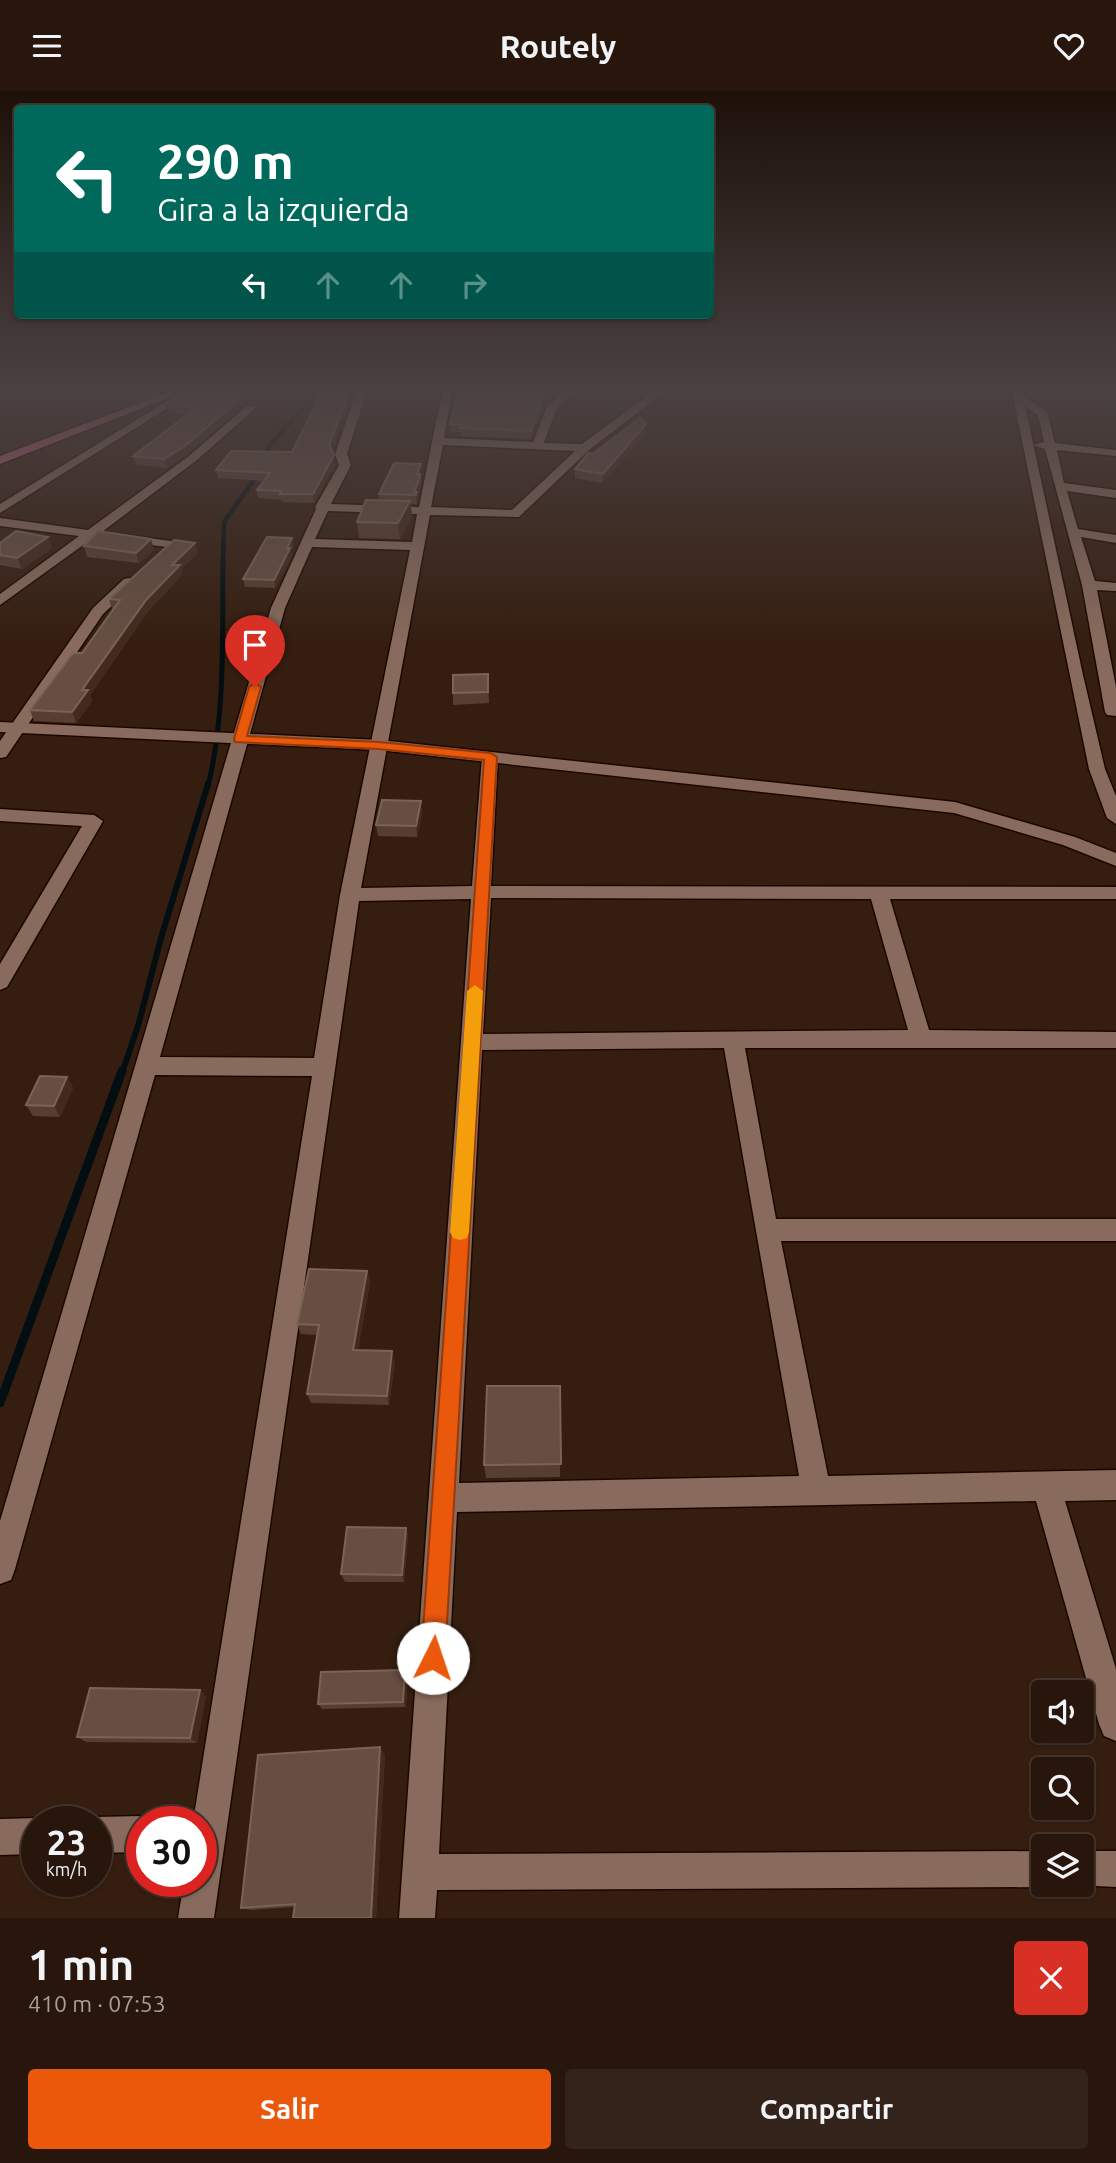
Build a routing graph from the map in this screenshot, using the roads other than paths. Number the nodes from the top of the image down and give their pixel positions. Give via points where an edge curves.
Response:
1 (59, 472) edge
2 (174, 472) edge
3 (341, 472) edge
4 (432, 472) edge
5 (559, 472) edge
6 (1034, 472) edge
7 (1056, 472) edge
8 (1059, 486) junction
9 (1116, 494) edge
10 (321, 507) junction
11 (0, 509) edge
12 (424, 511) junction
13 (0, 522) edge
14 (1074, 532) junction
15 (93, 533) junction
16 (1116, 538) edge
17 (309, 543) junction
18 (418, 546) junction
19 (1089, 585) junction
20 (1116, 587) edge
21 (0, 601) edge
22 (1113, 712) dead end
23 (0, 727) edge
24 (18, 728) junction
25 (223, 738) junction
26 (379, 745) junction
27 (0, 753) edge
28 (490, 757) junction
29 (0, 815) edge
30 (1116, 818) edge
31 (1116, 860) edge
32 (481, 892) junction
33 (879, 892) junction
34 (1116, 893) edge
35 (350, 895) junction
36 (0, 982) edge
37 (921, 1038) junction
38 (733, 1040) junction
39 (1116, 1040) edge
40 (472, 1042) junction
41 (146, 1066) junction
42 (324, 1067) junction
43 (766, 1230) junction
44 (1116, 1230) edge
45 (1046, 1485) junction
46 (1116, 1485) edge
47 (816, 1491) junction
48 (443, 1498) junction
49 (0, 1569) edge
50 (1116, 1724) edge
51 (209, 1806) edge
52 (21, 1836) edge
53 (0, 1837) edge
54 (1094, 1869) edge
55 (1116, 1869) edge
56 (1031, 1870) edge
57 (419, 1872) junction
58 (198, 1897) edge
59 (196, 1918) edge
60 (416, 1918) edge

1 - 11 street
2 - 15 street
3 - 10 street
4 - 12 street
5 - 12 street via 515,514
6 - 30 street via 1097,769
7 - 8 street
8 - 9 street
8 - 14 street
10 - 12 street
10 - 17 street
12 - 18 street
13 - 15 street
14 - 16 street
14 - 19 street
15 - 21 street
15 - 24 street via 171,545 98,611
17 - 18 street
17 - 25 street
18 - 26 street
19 - 20 street
19 - 22 street
23 - 24 street
24 - 25 street
24 - 27 street
25 - 26 street
25 - 41 street
26 - 28 street
26 - 35 street
28 - 31 street via 954,808 1058,837
28 - 32 street
29 - 36 street via 94,821
32 - 33 street
32 - 35 street
32 - 40 street
33 - 34 street
33 - 37 street
35 - 42 street
37 - 38 street
37 - 39 street
38 - 40 street
38 - 43 street
40 - 48 street
41 - 42 street
41 - 49 street
42 - 51 street
43 - 44 street
43 - 47 street
45 - 46 street
45 - 47 street
45 - 50 street
47 - 48 street
48 - 57 street
52 - 53 street
54 - 55 street
56 - 57 street
57 - 60 street
58 - 59 street

